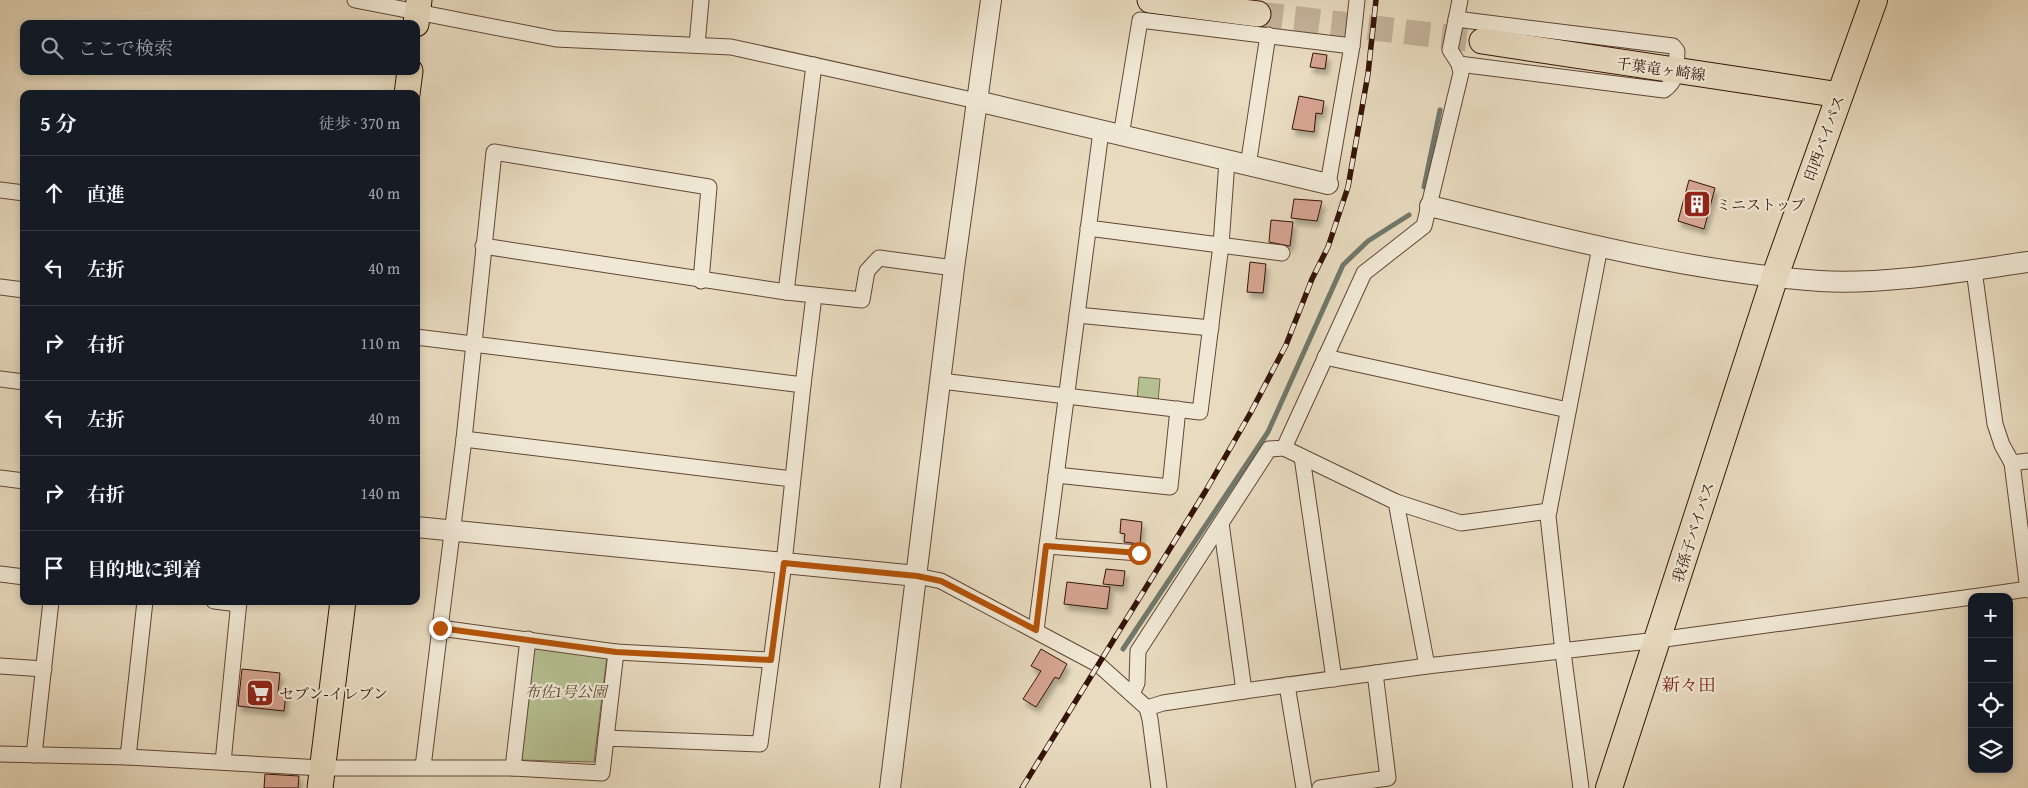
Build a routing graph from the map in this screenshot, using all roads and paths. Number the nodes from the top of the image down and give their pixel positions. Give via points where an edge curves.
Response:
1 (355, 0) edge
2 (701, 0) edge
3 (991, 0) edge
4 (1150, 0) edge
5 (1357, 0) edge
6 (1460, 0) edge
7 (1874, 0) edge
8 (418, 12) edge
9 (1456, 19) junction
10 (1263, 24) junction
11 (1482, 41) tunnel mouth
12 (697, 45) junction
13 (1352, 46) junction
14 (814, 64) junction
15 (1459, 64) junction
16 (1676, 71) junction
17 (409, 75) edge
18 (408, 90) edge
19 (1840, 95) junction
20 (977, 101) junction
21 (1101, 131) junction
22 (1121, 136) junction
23 (1227, 161) junction
24 (1248, 166) junction
25 (1328, 184) joint
26 (0, 190) edge
27 (20, 192) edge
28 (1430, 206) junction
29 (1088, 228) junction
30 (1221, 245) junction
31 (483, 246) junction
32 (1600, 247) junction
33 (1282, 253) dead end
34 (2028, 262) edge
35 (954, 268) junction
36 (1974, 270) junction
37 (1775, 276) junction
38 (701, 281) junction
39 (0, 287) edge
40 (20, 290) edge
41 (786, 292) junction
42 (814, 296) junction
43 (1077, 315) junction
44 (1210, 328) junction
45 (420, 337) edge
46 (475, 343) junction
47 (1325, 357) junction
48 (0, 379) edge
49 (941, 381) junction
50 (20, 382) edge
51 (802, 385) junction
52 (1066, 396) junction
53 (1178, 409) junction
54 (1568, 410) junction
55 (464, 439) junction
56 (1284, 448) junction
57 (1302, 457) junction
58 (2028, 461) edge
59 (2012, 463) junction
60 (1056, 475) junction
61 (0, 478) edge
62 (792, 479) junction
63 (20, 480) edge
64 (1396, 502) junction
65 (1549, 511) junction
66 (1222, 523) junction
67 (420, 527) edge
68 (452, 530) junction
69 (1046, 546) junction
70 (1139, 553) dead end
71 (784, 563) junction
72 (0, 574) edge
73 (20, 576) edge
74 (917, 576) junction
75 (2028, 589) edge
76 (2000, 593) edge
77 (1968, 598) edge
78 (51, 605) edge
79 (145, 605) edge
80 (239, 605) edge
81 (343, 605) edge
82 (440, 628) junction
83 (1036, 630) junction
84 (528, 639) junction
85 (1658, 640) junction
86 (616, 652) junction
87 (1563, 652) junction
88 (771, 660) junction
89 (0, 666) edge
90 (1427, 666) junction
91 (44, 669) junction
92 (1375, 673) junction
93 (1334, 679) junction
94 (1287, 685) junction
95 (1244, 691) junction
96 (1132, 694) junction
97 (1147, 708) junction
98 (606, 738) junction
99 (0, 754) edge
100 (34, 755) junction
101 (128, 757) junction
102 (223, 762) junction
103 (422, 767) junction
104 (512, 768) junction
105 (321, 778) edge
106 (890, 788) edge
107 (1159, 788) edge
108 (1304, 788) edge
109 (1320, 788) edge
110 (1582, 788) edge
111 (1609, 788) edge

1 - 8 street
2 - 12 street
3 - 20 street
4 - 10 main road
5 - 13 street
6 - 9 street
7 - 19 highway, 印西バイパス
8 - 12 street via 556,38
9 - 15 street via 1450,50
9 - 16 street via 1673,46 1677,51
10 - 13 street
10 - 22 street via 1140,20
10 - 24 street
11 - 16 main road, 千葉竜ヶ崎線
12 - 14 street via 731,47
13 - 25 street
14 - 20 street
14 - 41 street
15 - 16 street via 1664,90 1673,84
15 - 28 street via 1461,73
16 - 19 main road, 千葉竜ヶ崎線
17 - 18 main road
19 - 37 highway, 印西バイパス
20 - 21 street
20 - 35 street
21 - 22 street
21 - 29 street
22 - 23 street
23 - 24 street
23 - 30 street
24 - 25 street
26 - 27 street
28 - 32 street
28 - 47 street via 1424,226 1364,273
29 - 30 street
29 - 43 street
30 - 33 street
30 - 44 street
31 - 38 street
31 - 38 street via 494,152 709,187
31 - 46 street
32 - 37 street
32 - 54 street
34 - 36 street
35 - 42 street via 880,258 867,271 862,300
35 - 49 street
36 - 37 street via 1864,281
36 - 59 street via 1995,424
37 - 85 highway, 我孫子バイパス
38 - 41 street
39 - 40 street
41 - 42 street
42 - 51 street
43 - 44 street
43 - 52 street
44 - 53 street via 1200,412
45 - 46 street
46 - 51 street
46 - 55 street
47 - 54 street
47 - 56 street
48 - 50 street
49 - 52 street
49 - 74 street
51 - 62 street
52 - 53 street
52 - 60 street
53 - 60 street via 1170,487
54 - 65 street
55 - 62 street
55 - 68 street
56 - 57 street
56 - 66 street via 1270,449
57 - 64 street
57 - 93 street
58 - 59 street
59 - 75 street
60 - 69 street
61 - 63 street
62 - 71 street
64 - 65 street via 1462,523
64 - 90 street
65 - 87 street
66 - 95 street
66 - 96 street via 1138,651 1137,683
67 - 68 street
68 - 71 street
68 - 82 street
69 - 70 street
69 - 83 street
71 - 74 street
71 - 88 street
72 - 73 street
74 - 83 street via 941,581
74 - 106 street
75 - 76 street
77 - 85 street
78 - 91 street
79 - 101 street
80 - 102 street
81 - 105 main road
82 - 84 street
82 - 103 street
83 - 96 street via 1099,665
84 - 86 street
84 - 104 street
85 - 87 street
85 - 111 highway, 我孫子バイパス
86 - 88 street
86 - 98 street
87 - 90 street
87 - 110 street
88 - 98 street via 760,744
89 - 91 street
90 - 92 street
91 - 100 street
92 - 93 street
92 - 109 street via 1388,778
93 - 94 street
94 - 95 street
94 - 108 street
95 - 97 street
96 - 97 street
97 - 107 street
98 - 104 street via 602,773
99 - 100 street
100 - 101 street
101 - 102 street
102 - 105 street
103 - 104 street
103 - 105 street

